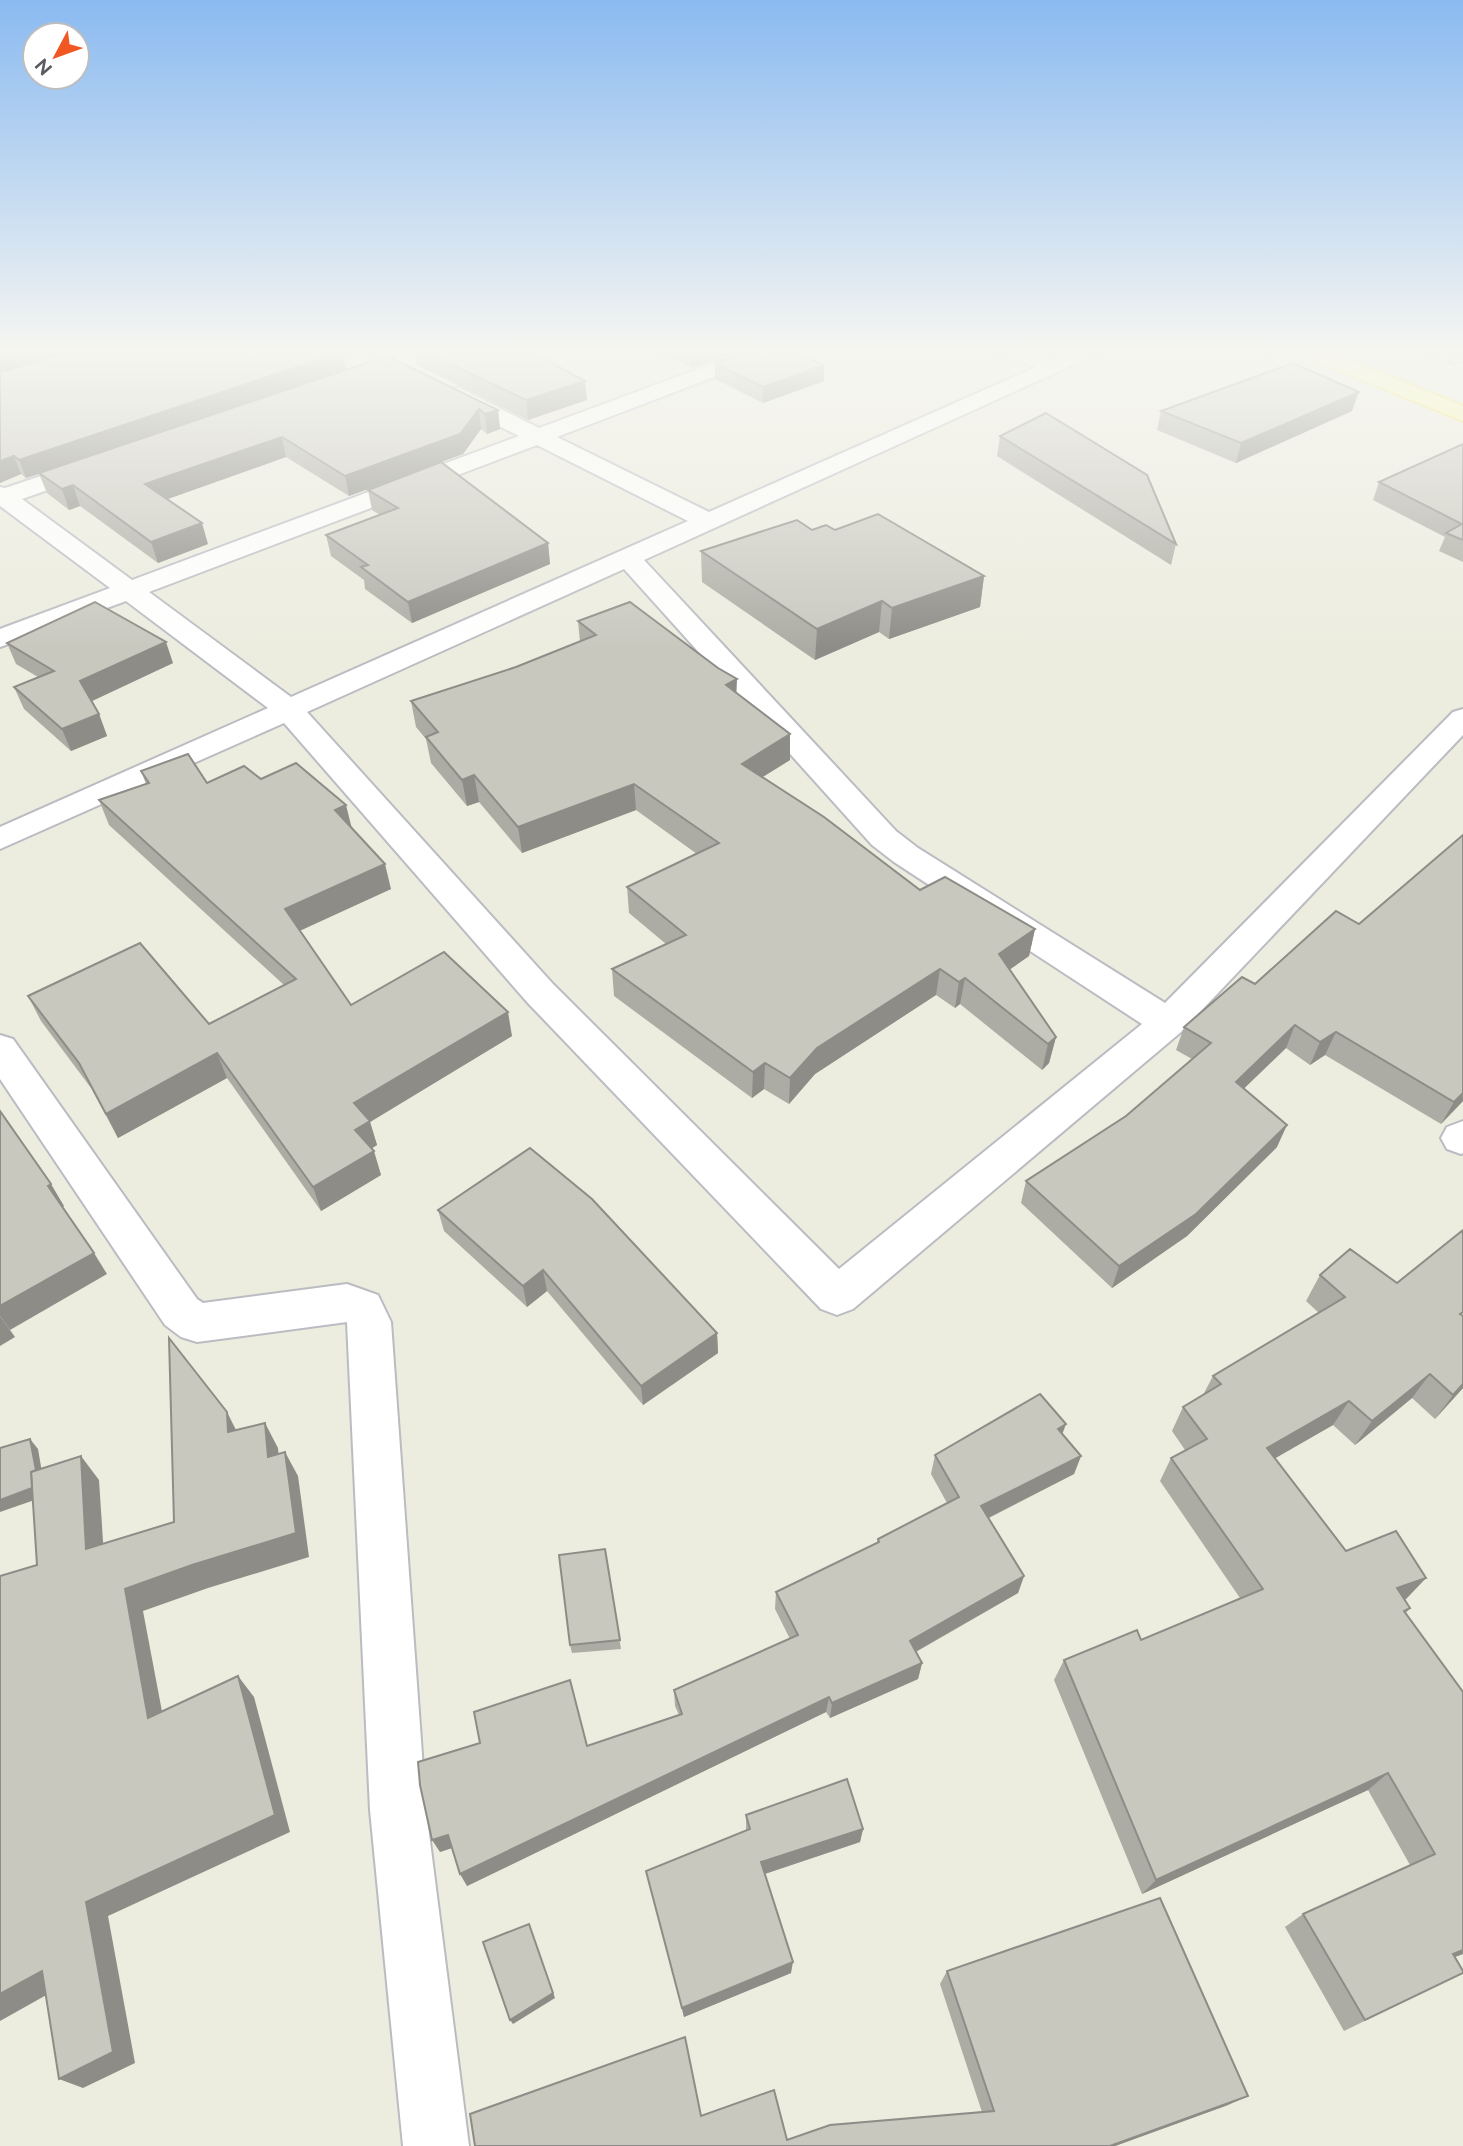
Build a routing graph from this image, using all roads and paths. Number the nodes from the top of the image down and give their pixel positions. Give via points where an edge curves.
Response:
1 (500, 450) edge
2 (566, 450) edge
3 (867, 450) edge
4 (121, 457) edge
5 (1, 496) edge
6 (709, 521) junction
7 (628, 557) junction
8 (129, 590) junction
9 (0, 639) edge
10 (288, 709) junction
11 (1463, 718) edge
12 (0, 839) edge
13 (1168, 1023) junction
14 (0, 1049) edge
15 (436, 2146) edge

1 - 8 street
2 - 6 street
3 - 6 street
4 - 5 street
5 - 8 street
6 - 7 street
7 - 10 street
7 - 13 street via 884,838
8 - 9 street
8 - 10 street
10 - 12 street
10 - 13 street via 540,993 836,1296
11 - 13 street
14 - 15 street via 181,1311 197,1323 347,1303 362,1308 369,1322 398,1810

